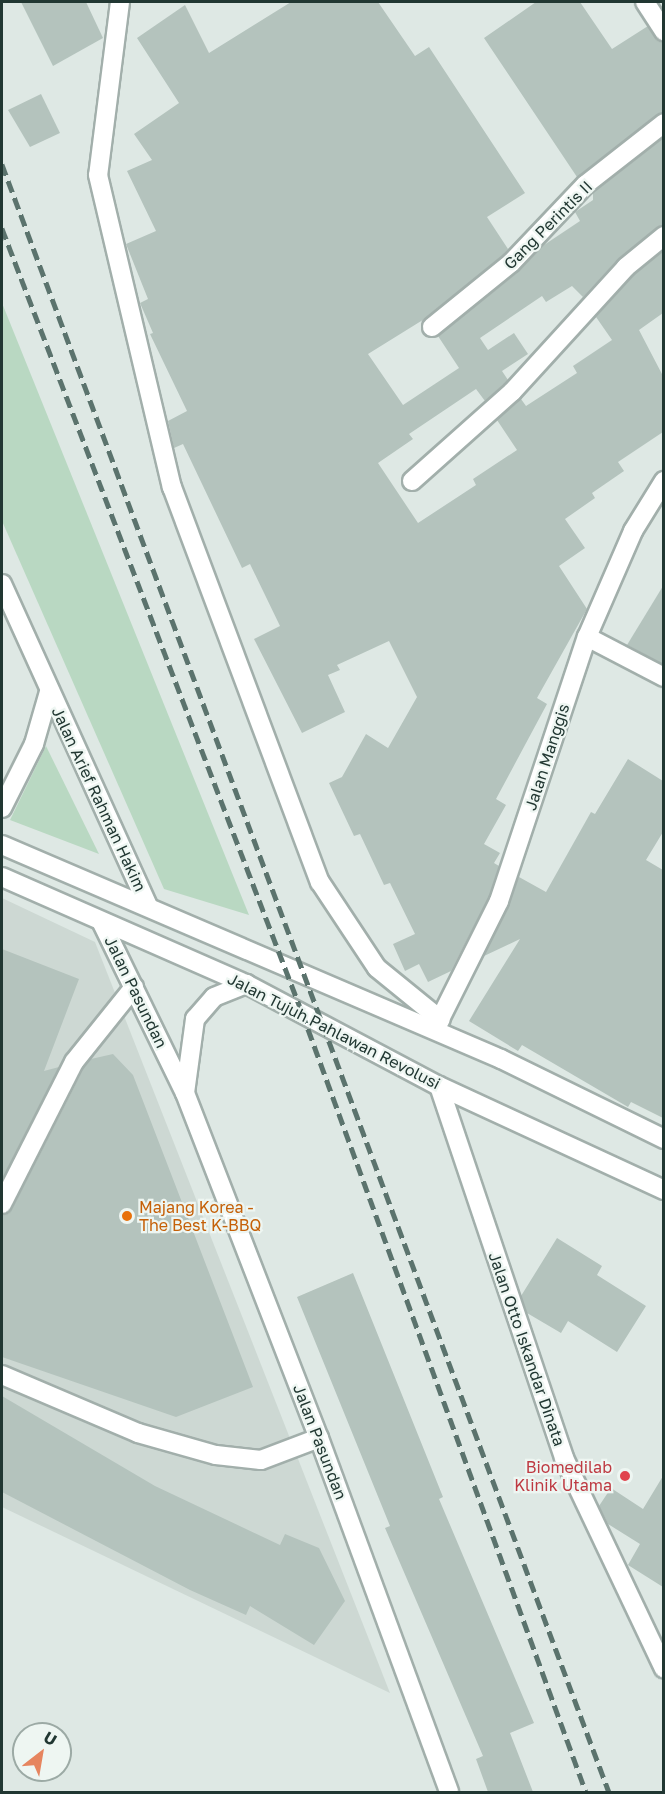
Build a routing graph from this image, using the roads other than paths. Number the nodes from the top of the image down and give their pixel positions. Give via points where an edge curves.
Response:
1 (120, 2) edge
2 (645, 2) edge
3 (663, 31) edge
4 (663, 123) edge
5 (663, 236) edge
6 (432, 327) dead end
7 (412, 480) dead end
8 (663, 481) edge
9 (2, 584) edge
10 (587, 637) junction
11 (663, 677) edge
12 (49, 692) junction
13 (2, 808) edge
14 (2, 845) edge
15 (2, 877) edge
16 (148, 906) junction
17 (102, 923) junction
18 (246, 984) junction
19 (135, 987) junction
20 (436, 1026) junction
21 (439, 1086) junction
22 (185, 1094) junction
23 (663, 1139) edge
24 (663, 1190) edge
25 (2, 1204) edge
26 (2, 1375) edge
27 (319, 1438) junction
28 (663, 1669) edge
29 (449, 1792) edge

1 - 20 street via 98,175 172,487 320,882 377,968
2 - 3 street
4 - 6 street, Gang Perintis II via 585,185 511,263
5 - 7 street via 626,267 512,392
8 - 10 street, Jalan Manggis via 633,531
9 - 12 street, Jalan Arief Rahman Hakim
10 - 11 street
10 - 20 street, Jalan Manggis via 499,901
12 - 13 street, Jalan Arief Rahman Hakim via 34,744
12 - 16 street, Jalan Arief Rahman Hakim
14 - 16 street, Jalan Tujuh Pahlawan Revolusi
15 - 17 street, Jalan Tujuh Pahlawan Revolusi
16 - 20 street, Jalan Tujuh Pahlawan Revolusi
17 - 18 street, Jalan Tujuh Pahlawan Revolusi
17 - 19 street, Jalan Pasundan
18 - 21 street, Jalan Tujuh Pahlawan Revolusi
18 - 22 street, Jalan Pasundan via 214,997 195,1018
19 - 22 street, Jalan Pasundan
19 - 25 street via 74,1062
20 - 23 street, Jalan Tujuh Pahlawan Revolusi
21 - 24 street, Jalan Tujuh Pahlawan Revolusi
21 - 28 street, Jalan Otto Iskandar Dinata via 564,1458
22 - 27 street, Jalan Pasundan
26 - 27 street via 138,1433 216,1455 261,1460
27 - 29 street, Jalan Pasundan

